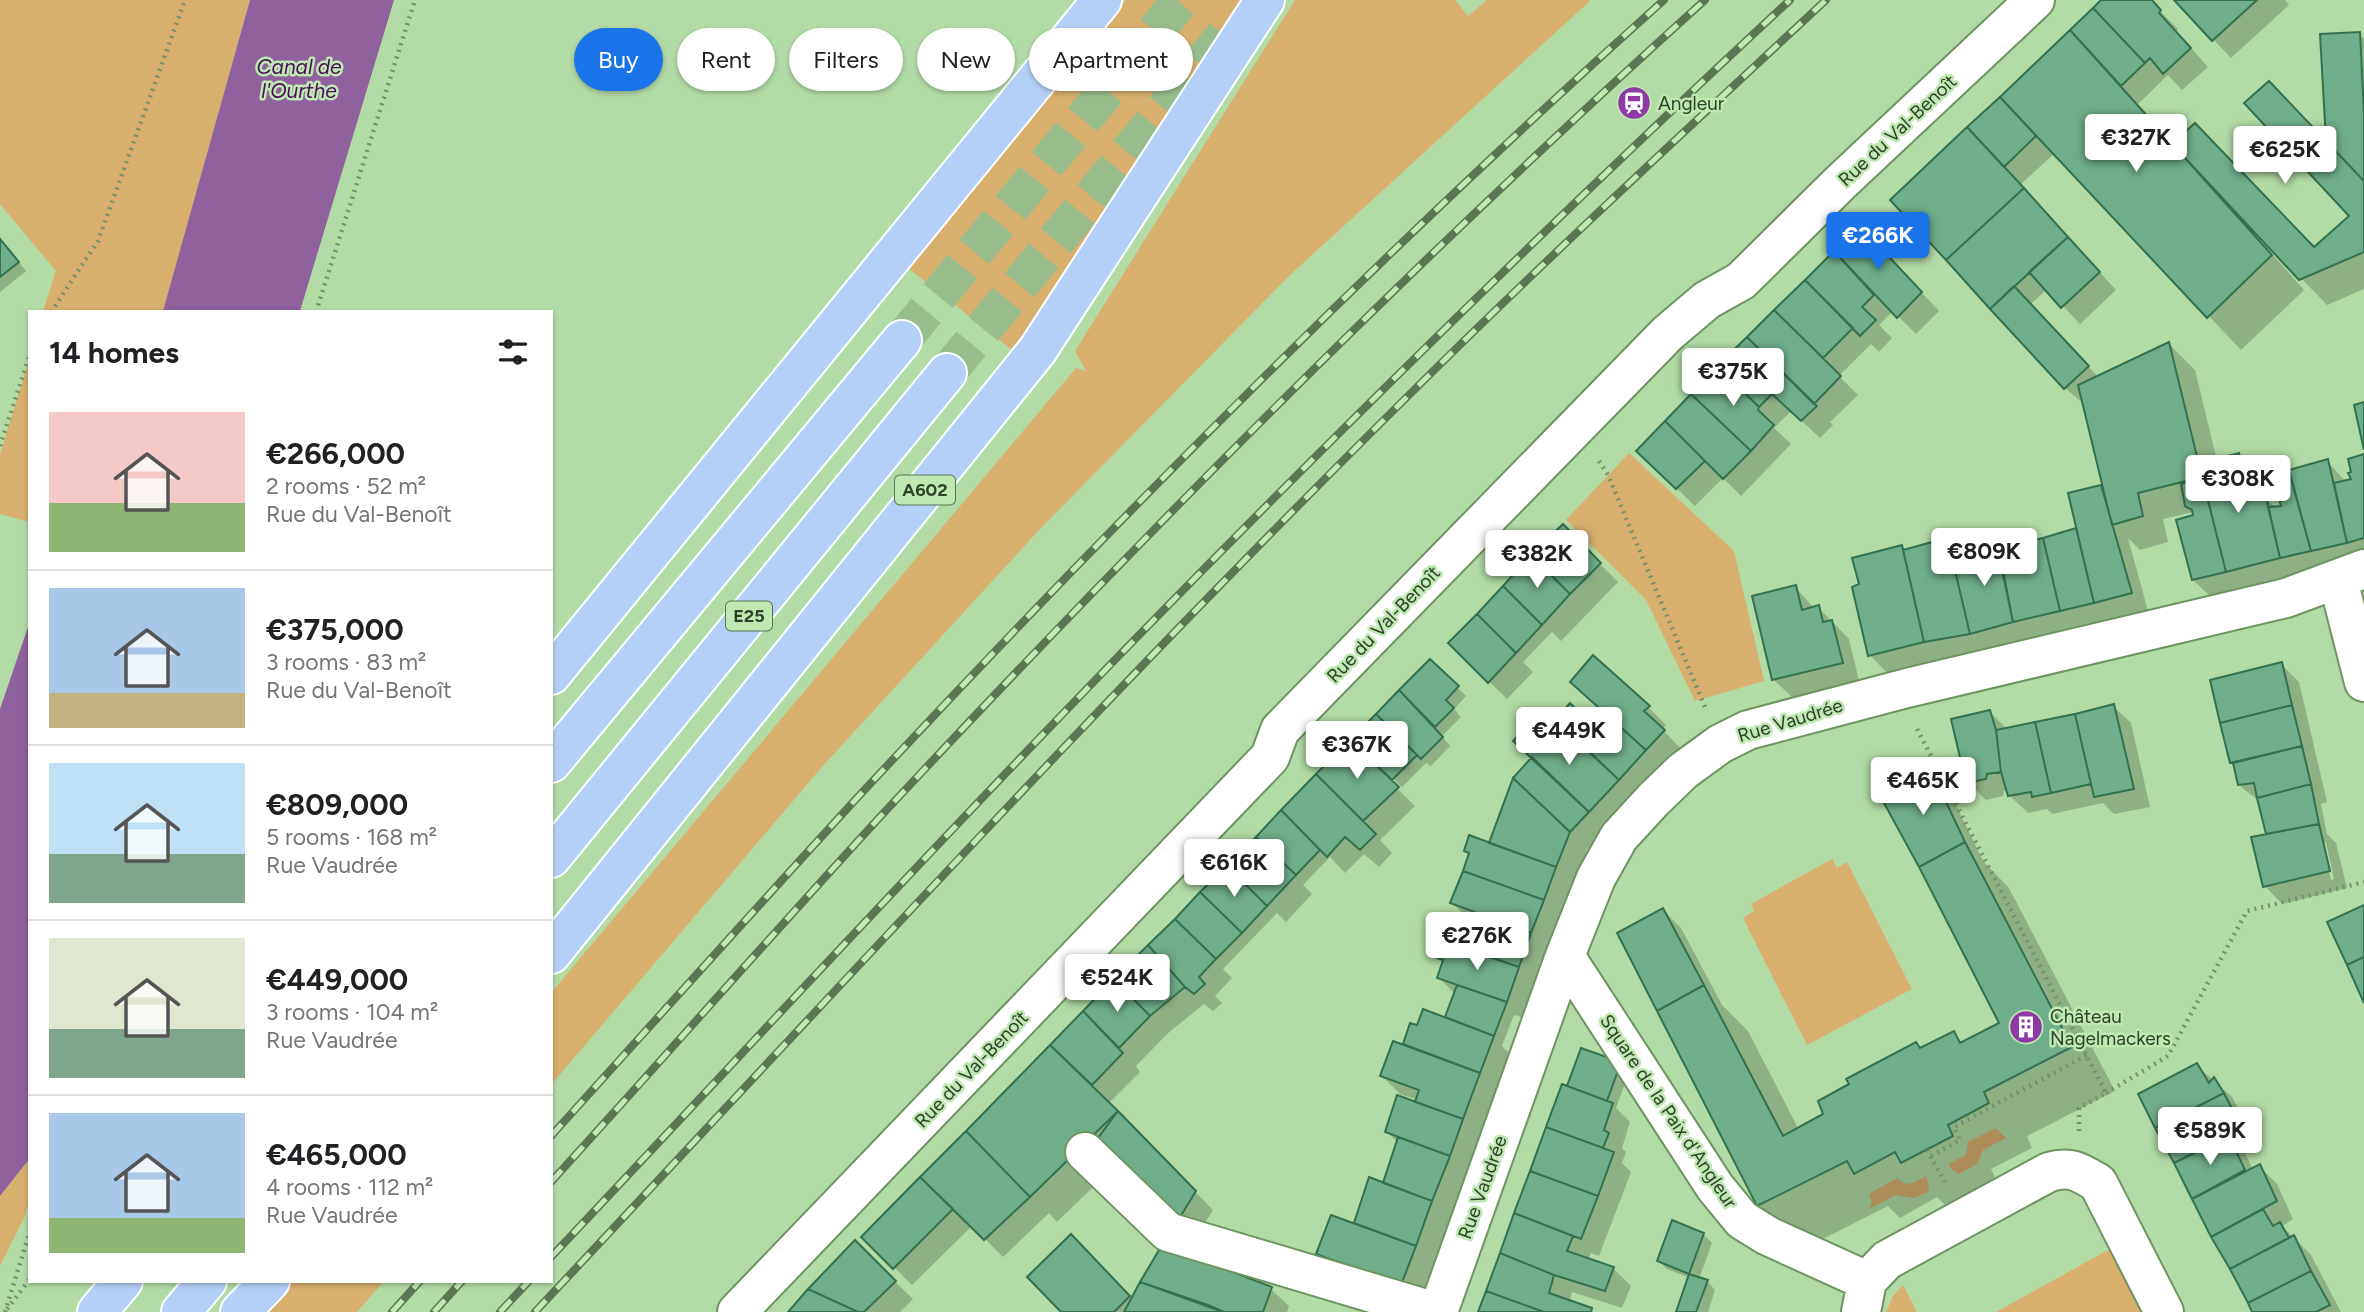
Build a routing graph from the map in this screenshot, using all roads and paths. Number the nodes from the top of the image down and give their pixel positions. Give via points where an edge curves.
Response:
1 (185, 0) edge
2 (415, 0) edge
3 (1102, 0) edge
4 (1265, 0) edge
5 (2035, 0) edge
6 (52, 310) edge
7 (317, 310) edge
8 (902, 340) tunnel mouth
9 (28, 361) edge
10 (947, 373) tunnel mouth
11 (1578, 425) junction
12 (0, 446) edge
13 (2351, 575) edge
14 (553, 673) edge
15 (2364, 682) edge
16 (1907, 688) junction
17 (1720, 744) junction
18 (553, 761) edge
19 (553, 856) edge
20 (2364, 882) edge
21 (553, 952) edge
22 (1565, 956) junction
23 (2087, 1055) junction
24 (2106, 1093) junction
25 (1927, 1150) dead end
26 (1085, 1152) dead end
27 (1931, 1156) junction
28 (2079, 1171) junction
29 (1946, 1184) dead end
30 (28, 1237) edge
31 (28, 1282) edge
32 (88, 1283) edge
33 (121, 1283) edge
34 (205, 1283) edge
35 (268, 1283) edge
36 (1864, 1296) edge
37 (5, 1312) edge
38 (73, 1312) edge
39 (97, 1312) edge
40 (181, 1312) edge
41 (240, 1312) edge
42 (737, 1312) edge
43 (1437, 1312) edge
44 (2164, 1312) edge

1 - 6 path via 98,241
2 - 7 path
3 - 14 highway
4 - 21 highway, A602 via 1037,351
5 - 11 street, Rue du Val-Benoît via 1741,281 1707,300 1668,333
8 - 18 highway
9 - 12 path
10 - 19 highway, E25
11 - 17 path via 1608,475
11 - 42 street, Rue du Val-Benoît via 1280,730 1270,757
13 - 15 street
13 - 16 street, Rue Vaudrée via 2286,598
16 - 17 street, Rue Vaudrée via 1748,730
16 - 23 path via 1915,725
17 - 22 street, Rue Vaudrée via 1683,771 1619,837 1596,877
20 - 24 path via 2248,911 2168,1056
22 - 36 street, Square de la Paix d'Angleur via 1715,1187 1742,1220
22 - 43 street, Rue Vaudrée
23 - 24 path
23 - 27 path via 1954,1127 1960,1140
24 - 28 path via 2079,1108
25 - 27 path
26 - 43 street via 1168,1232
27 - 29 path
28 - 36 street, Square de la Paix d'Angleur via 2049,1172 1887,1260
28 - 44 street via 2098,1183
30 - 37 path
31 - 37 path
32 - 38 highway
33 - 39 highway
34 - 40 highway
35 - 41 highway

